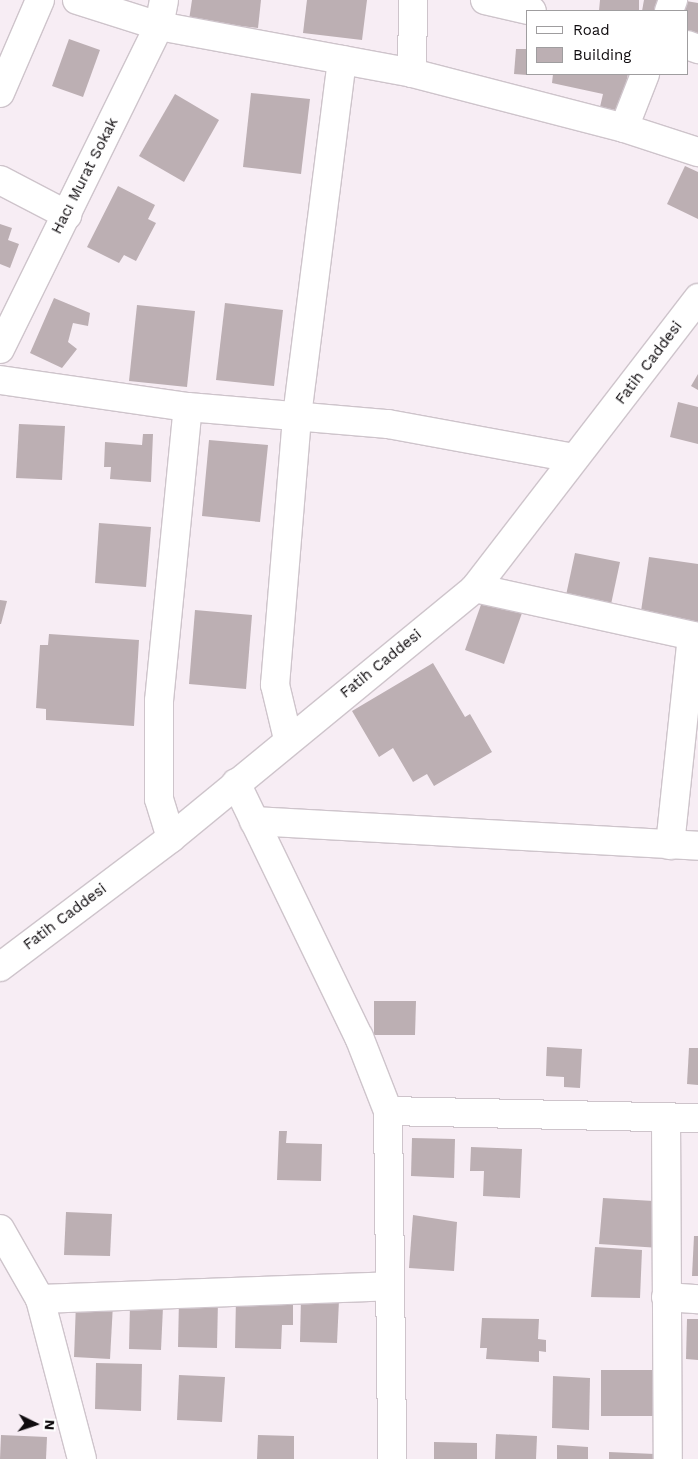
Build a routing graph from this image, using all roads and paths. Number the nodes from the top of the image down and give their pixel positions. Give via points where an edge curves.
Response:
1 (40, 0) edge
2 (77, 0) edge
3 (164, 0) edge
4 (413, 0) edge
5 (485, 0) edge
6 (528, 10) edge
7 (159, 26) junction
8 (342, 60) junction
9 (412, 73) junction
10 (645, 75) edge
11 (0, 93) edge
12 (624, 128) junction
13 (698, 152) edge
14 (0, 180) edge
15 (67, 215) junction
16 (698, 298) edge
17 (0, 350) edge
18 (0, 380) edge
19 (188, 407) junction
20 (297, 416) junction
21 (574, 458) junction
22 (475, 588) junction
23 (695, 636) edge
24 (288, 739) junction
25 (236, 783) junction
26 (254, 821) junction
27 (172, 838) junction
28 (670, 844) junction
29 (698, 846) edge
30 (0, 967) edge
31 (388, 1111) junction
32 (666, 1118) junction
33 (698, 1118) edge
34 (0, 1229) edge
35 (390, 1286) junction
36 (666, 1297) junction
37 (698, 1298) edge
38 (40, 1299) junction
39 (82, 1459) edge
40 (392, 1459) edge
41 (668, 1459) edge

1 - 11 street
2 - 7 street
3 - 7 street, Hacı Murat Sokak
4 - 9 street
5 - 6 street
7 - 8 street
7 - 15 street, Hacı Murat Sokak
8 - 9 street
8 - 20 street
9 - 12 street
10 - 12 street
12 - 13 street
14 - 15 street
15 - 17 street, Hacı Murat Sokak
16 - 21 street, Fatih Caddesi
18 - 19 street
19 - 20 street
19 - 27 street via 159,701 159,799
20 - 21 street via 388,424
20 - 24 street via 275,685
21 - 22 street, Fatih Caddesi
22 - 23 street
22 - 24 street, Fatih Caddesi
23 - 28 street
24 - 25 street, Fatih Caddesi
25 - 26 street
25 - 27 street, Fatih Caddesi
26 - 28 street
26 - 31 street via 359,1037
27 - 30 street, Fatih Caddesi
28 - 29 street
31 - 32 street
31 - 35 street
32 - 33 street
32 - 36 street
34 - 38 street
35 - 38 street
35 - 40 street
36 - 37 street
36 - 41 street
38 - 39 street

